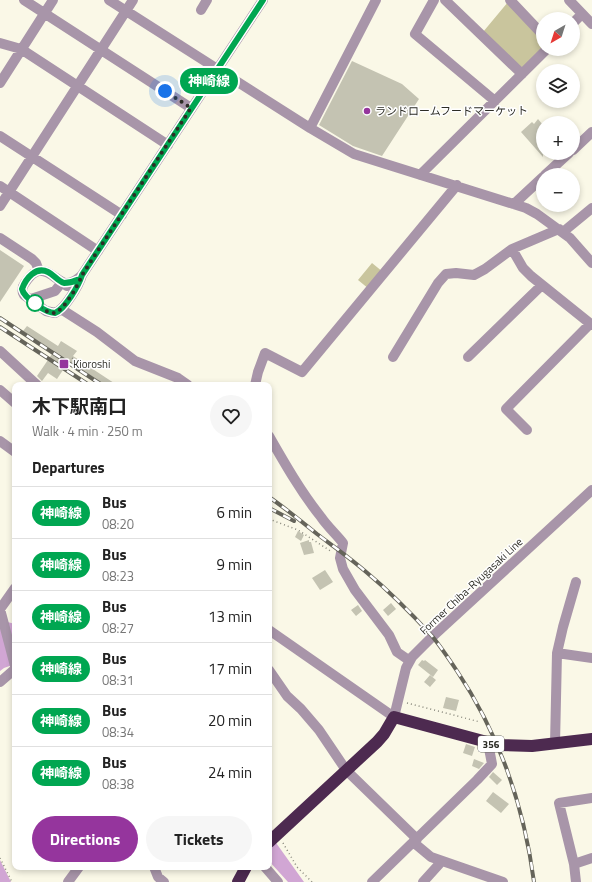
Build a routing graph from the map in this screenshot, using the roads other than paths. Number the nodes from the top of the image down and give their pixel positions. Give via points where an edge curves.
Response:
1 (24, 0) edge
2 (53, 0) edge
3 (109, 0) edge
4 (133, 0) edge
5 (207, 0) edge
6 (262, 0) edge
7 (376, 0) edge
8 (434, 0) edge
9 (445, 0) edge
10 (510, 0) edge
11 (569, 0) edge
12 (201, 10) dead end
13 (125, 11) junction
14 (45, 13) junction
15 (582, 14) joint
16 (592, 24) edge
17 (536, 28) edge
18 (0, 43) edge
19 (101, 49) junction
20 (21, 50) junction
21 (540, 56) edge
22 (217, 70) junction
23 (522, 74) junction
24 (0, 83) edge
25 (78, 85) junction
26 (495, 101) junction
27 (191, 108) junction
28 (310, 128) junction
29 (592, 132) edge
30 (0, 136) edge
31 (580, 143) edge
32 (168, 145) junction
33 (31, 157) junction
34 (561, 160) edge
35 (553, 168) edge
36 (420, 175) junction
37 (536, 184) edge
38 (456, 185) junction
39 (0, 186) edge
40 (9, 192) junction
41 (514, 204) junction
42 (0, 206) edge
43 (592, 208) edge
44 (122, 215) junction
45 (561, 231) junction
46 (0, 238) edge
47 (512, 250) junction
48 (98, 251) junction
49 (592, 263) edge
50 (39, 271) junction
51 (82, 275) junction
52 (62, 282) junction
53 (542, 285) junction
54 (70, 297) junction
55 (30, 300) junction
56 (61, 309) junction
57 (591, 324) edge
58 (0, 351) edge
59 (393, 357) dead end
60 (468, 358) dead end
61 (34, 382) edge
62 (184, 382) edge
63 (256, 382) edge
64 (0, 390) edge
65 (12, 400) edge
66 (527, 430) dead end
67 (0, 441) edge
68 (272, 441) edge
69 (12, 450) edge
70 (592, 490) edge
71 (576, 582) dead end
72 (12, 592) edge
73 (0, 609) edge
74 (272, 632) edge
75 (557, 653) junction
76 (12, 655) edge
77 (592, 658) edge
78 (410, 661) junction
79 (12, 672) edge
80 (272, 674) edge
81 (0, 682) edge
82 (394, 717) junction
83 (592, 739) edge
84 (488, 744) junction
85 (555, 744) junction
86 (346, 770) junction
87 (592, 798) edge
88 (274, 838) edge
89 (415, 840) junction
90 (592, 858) edge
91 (442, 861) junction
92 (574, 864) junction
93 (77, 870) edge
94 (155, 870) edge
95 (244, 870) edge
96 (268, 870) edge
97 (482, 879) edge
98 (68, 882) edge
99 (164, 882) edge
100 (238, 882) edge
101 (278, 882) edge
102 (372, 882) edge
103 (423, 882) edge
104 (503, 882) edge
105 (576, 882) edge

1 - 14 street
2 - 14 street
3 - 13 street
4 - 13 street
5 - 12 street
6 - 22 street
7 - 28 street
8 - 26 street via 415,34
9 - 23 street
10 - 17 street
11 - 15 street
13 - 19 street
13 - 22 street
14 - 19 street
14 - 20 street
15 - 16 street
18 - 20 street
19 - 25 street
19 - 27 street
20 - 24 street
20 - 25 street
21 - 23 street
22 - 27 street
22 - 28 street
23 - 26 street
25 - 32 street
25 - 33 street
26 - 36 street
27 - 32 street
28 - 36 street via 354,154
29 - 31 street
30 - 33 street
32 - 44 street
33 - 40 street
33 - 44 street
34 - 35 street
36 - 38 street
37 - 41 street
38 - 41 street
38 - 63 street via 302,372 265,353
39 - 40 street
40 - 42 street
40 - 48 street
41 - 45 street via 537,214
43 - 45 street
44 - 48 street
45 - 47 street
45 - 49 street
46 - 50 street via 32,259
47 - 53 street via 523,268
47 - 59 street via 474,275 446,274
48 - 51 street
50 - 52 street via 49,272
50 - 55 street via 30,275 22,289
51 - 52 street via 73,282
51 - 54 street
52 - 54 street via 69,289
52 - 55 street via 55,291
53 - 57 street
53 - 60 street
54 - 56 street
55 - 56 street via 51,313
56 - 62 street via 135,361
57 - 66 street via 506,409
58 - 61 street
64 - 65 street
67 - 69 street
68 - 78 street via 310,502 343,543 340,558 355,590 389,635 397,652
70 - 78 street, Former Chiba-Ryugasaki Line via 432,637
71 - 75 street
72 - 73 street
73 - 76 street
74 - 82 street
75 - 77 street
75 - 85 street
78 - 82 street, Former Chiba-Ryugasaki Line
79 - 81 street
80 - 86 street via 287,696 319,730
82 - 84 highway, 356
82 - 86 highway via 377,742
83 - 85 highway, 356
84 - 85 highway, 356
84 - 89 street via 492,764
86 - 88 highway
86 - 89 street
87 - 92 street via 559,803
89 - 91 street via 431,857
89 - 102 street
90 - 92 street
91 - 97 street
91 - 103 street
92 - 105 street
93 - 98 street
94 - 99 street
95 - 100 highway
96 - 101 street
97 - 104 street

